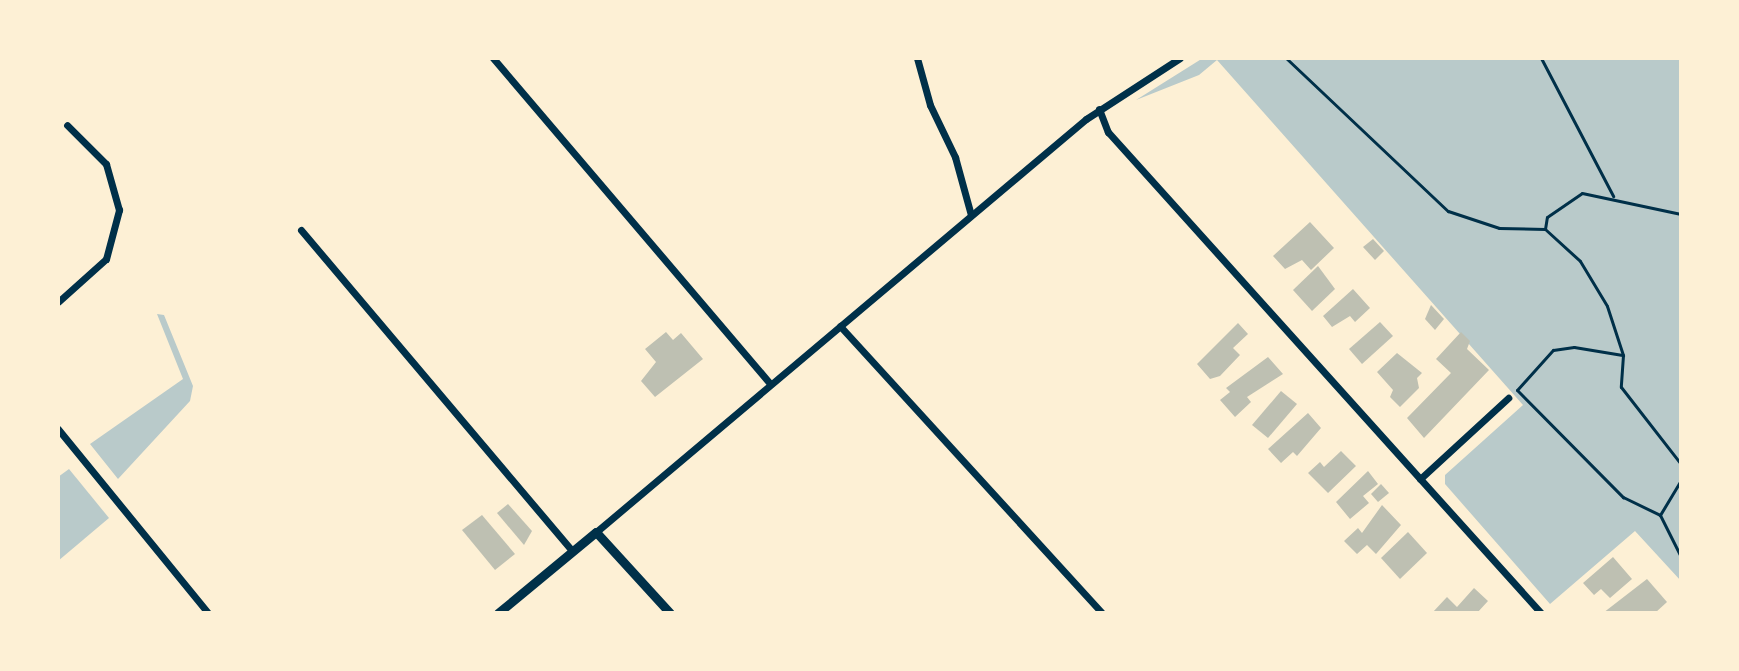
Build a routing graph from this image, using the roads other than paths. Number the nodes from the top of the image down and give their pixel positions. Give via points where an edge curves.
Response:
1 (493, 58) edge
2 (917, 58) edge
3 (1180, 58) edge
4 (1099, 109) junction
5 (67, 125) dead end
6 (971, 215) junction
7 (301, 230) dead end
8 (58, 302) edge
9 (840, 326) junction
10 (770, 384) junction
11 (1508, 398) road end
12 (58, 429) edge
13 (1420, 479) junction
14 (596, 532) junction
15 (572, 551) junction
16 (208, 613) edge
17 (498, 613) edge
18 (670, 613) edge
19 (1102, 613) edge
20 (1541, 613) edge

1 - 10 street
2 - 6 street
3 - 4 street
4 - 6 street
4 - 13 street via 1108,132
5 - 8 street via 106,164 119,210 106,259
6 - 9 street
7 - 15 street
9 - 10 street
9 - 19 street
10 - 14 street
11 - 13 street
12 - 16 street
13 - 20 street
14 - 15 main road
14 - 18 main road
15 - 17 main road

